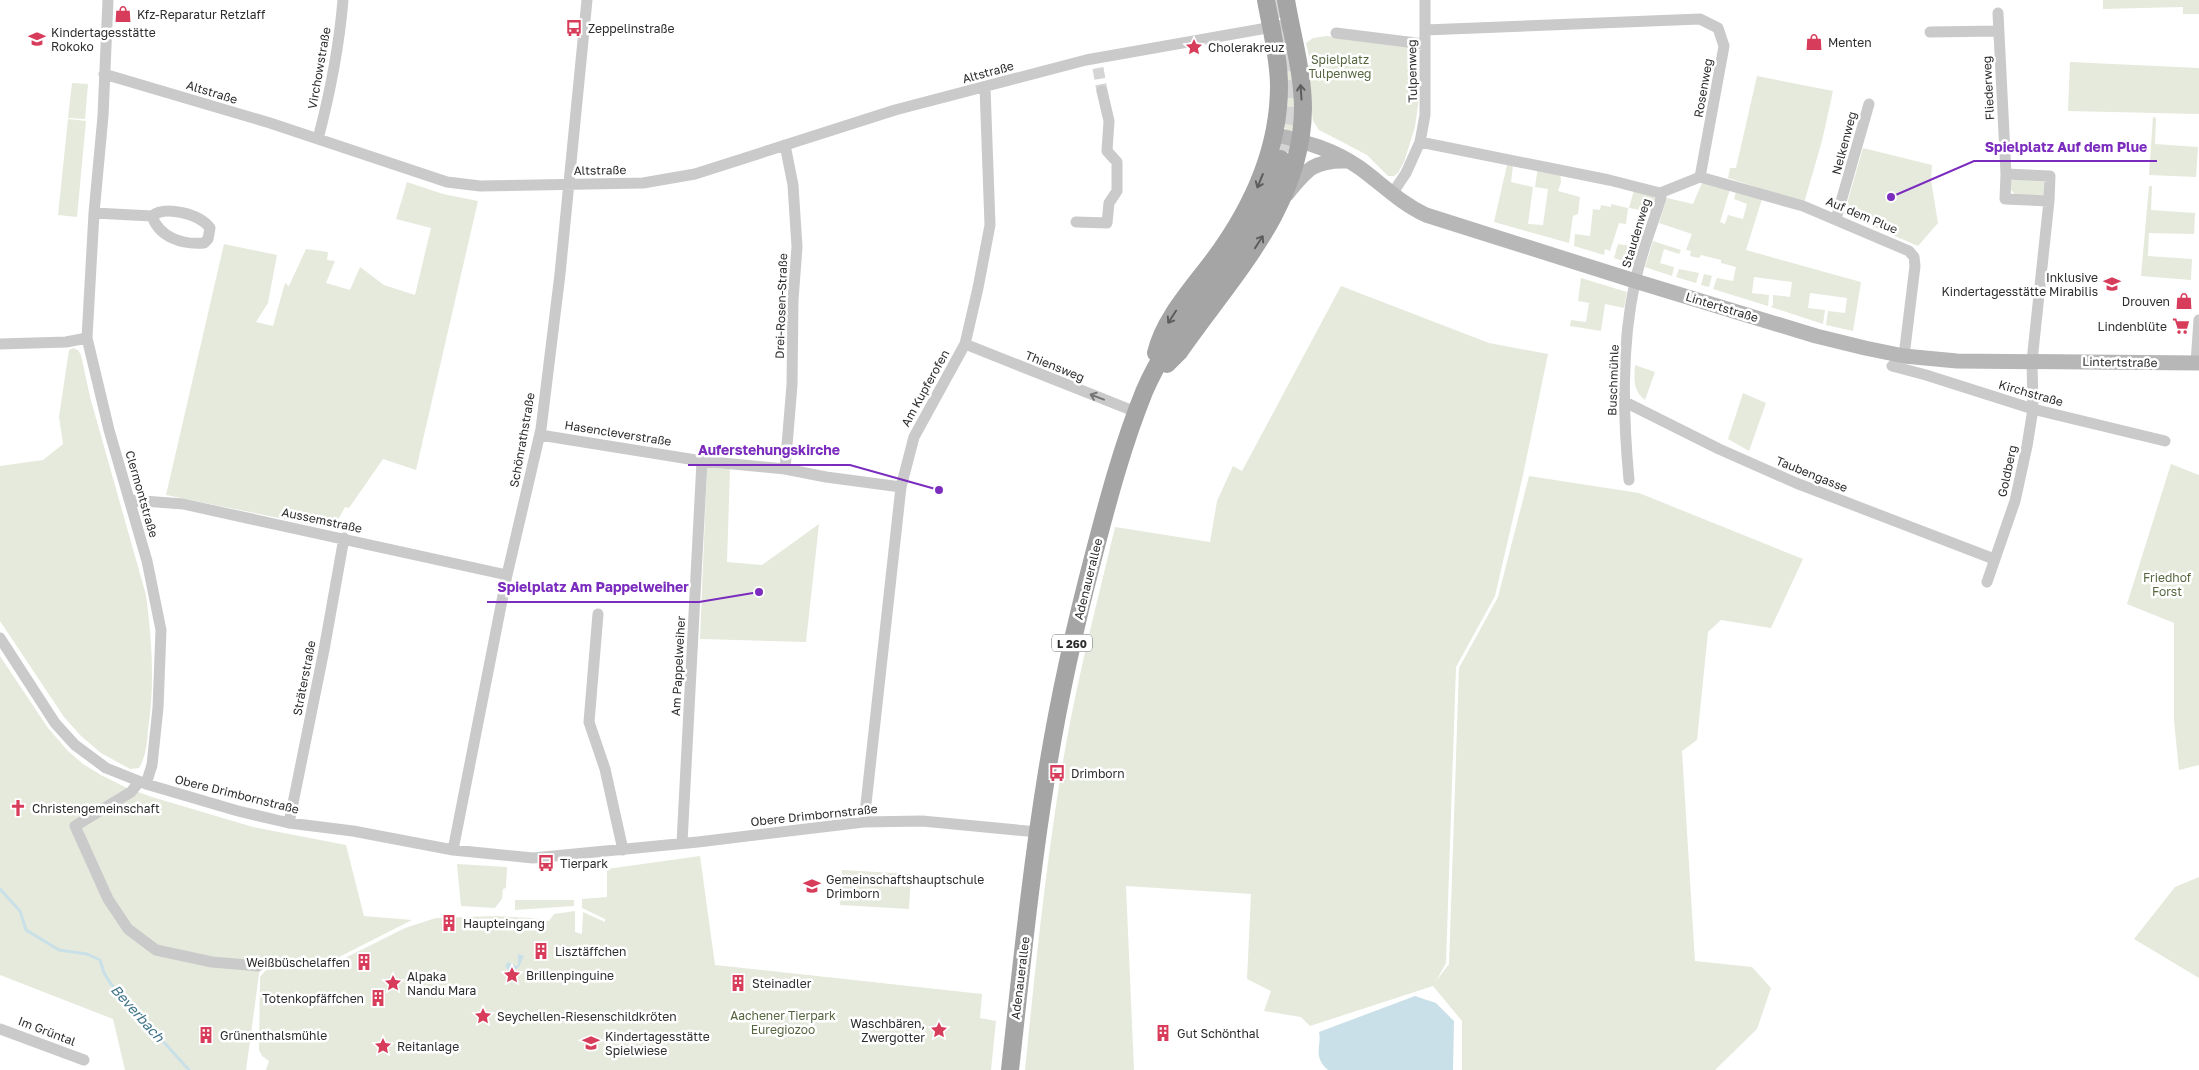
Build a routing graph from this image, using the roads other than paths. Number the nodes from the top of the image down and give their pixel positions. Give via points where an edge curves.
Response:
1 (108, 0) edge
2 (343, 0) edge
3 (587, 0) edge
4 (1266, 0) edge
5 (1286, 0) edge
6 (1425, 0) edge
7 (1998, 13) dead end
8 (1290, 24) junction
9 (1271, 27) junction
10 (1425, 30) junction
11 (1998, 31) junction
12 (1930, 32) dead end
13 (1336, 33) dead end
14 (1424, 44) junction
15 (104, 74) junction
16 (985, 87) junction
17 (1102, 91) tunnel mouth
18 (1869, 104) dead end
19 (1274, 134) junction
20 (318, 139) junction
21 (1300, 140) junction
22 (1420, 142) junction
23 (785, 145) junction
24 (1282, 159) tunnel mouth
25 (1347, 160) junction
26 (2006, 174) junction
27 (1700, 177) junction
28 (569, 184) junction
29 (1660, 193) junction
30 (1392, 194) junction
31 (2049, 201) junction
32 (1281, 202) junction
33 (94, 213) junction
34 (152, 216) junction
35 (1836, 219) junction
36 (1076, 222) dead end
37 (1635, 281) junction
38 (2199, 320) edge
39 (87, 338) junction
40 (0, 344) edge
41 (965, 344) junction
42 (1904, 356) junction
43 (2032, 361) junction
44 (2198, 363) edge
45 (1892, 366) dead end
46 (1150, 380) junction
47 (1625, 402) junction
48 (2033, 409) junction
49 (1136, 412) junction
50 (540, 435) junction
51 (2165, 441) dead end
52 (702, 461) junction
53 (785, 469) junction
54 (1629, 480) dead end
55 (901, 487) junction
56 (130, 500) junction
57 (344, 538) junction
58 (1994, 559) junction
59 (507, 575) junction
60 (1987, 582) dead end
61 (598, 614) dead end
62 (0, 638) edge
63 (142, 783) junction
64 (864, 822) junction
65 (288, 823) junction
66 (1038, 832) junction
67 (682, 843) junction
68 (453, 850) junction
69 (623, 850) junction
70 (258, 966) dead end
71 (0, 1029) edge
72 (84, 1060) dead end
73 (1010, 1070) edge

1 - 15 street, Clermontstraße
2 - 20 street, Virchowstraße via 331,88
3 - 28 street, Schönrathstraße
4 - 9 main road
5 - 8 main road
6 - 10 street, Tulpenweg
7 - 11 street, Fliederweg
8 - 9 street, Altstraße
21 -> 8 main road via 1301,84
9 - 16 street, Altstraße
9 - 19 main road via 1279,85
10 - 14 street, Tulpenweg
10 - 27 street, Rosenweg via 1700,19 1709,23 1718,28 1724,46
11 - 12 street
11 - 26 street, Fliederweg
13 - 14 street
14 - 22 street, Tulpenweg via 1427,97
15 - 20 street, Altstraße
15 - 33 street, Clermontstraße
16 - 23 street, Altstraße via 895,110
16 - 41 street, Am Kupferofen via 990,225
17 - 36 street via 1109,121 1107,151 1117,162 1117,191 1109,203 1107,223
18 - 35 street, Nelkenweg
19 - 21 main road, Lintertstraße
19 -> 46 main road via 1262,177 1240,222 1159,339
20 - 28 street, Altstraße via 447,182 480,186
21 - 25 main road, Lintertstraße
21 - 32 main road
22 - 29 street
22 - 30 street, Tulpenweg
23 - 28 street, Altstraße via 695,174 643,182
23 - 53 street, Drei-Rosen-Straße via 793,185 796,247 792,385
24 - 46 main road, Adenauerallee / L 260 via 1256,222 1182,325
25 - 30 main road, Lintertstraße
25 - 32 main road via 1333,160 1310,168
26 - 31 street, Fliederweg via 2005,199
26 - 31 street via 2050,176
27 - 29 street
27 - 35 street, Auf dem Plue via 1770,196
28 - 50 street, Schönrathstraße
29 - 37 street, Staudenweg
30 - 37 main road, Lintertstraße via 1426,214
31 - 43 street
46 -> 32 main road via 1179,352 1260,241
33 - 34 street
33 - 39 street, Clermontstraße
34 - 34 street via 165,210 200,219 210,228 208,239 196,244 169,237 160,231
35 - 42 street, Auf dem Plue via 1905,249 1914,257
37 - 42 main road, Lintertstraße via 1816,336
37 - 47 street, Buschmühle via 1627,346
38 - 44 street
39 - 40 street via 66,342
39 - 56 street, Clermontstraße via 95,378
49 -> 41 street, Thiensweg
41 - 55 street, Am Kupferofen via 914,437
42 - 43 main road, Lintertstraße via 1957,361
43 - 44 main road, Lintertstraße
43 - 48 street, Goldberg
45 - 48 street, Kirchstraße
46 - 49 main road, Adenauerallee / L 260
47 - 54 street, Buschmühle
47 - 58 street, Taubengasse via 1796,483
48 - 51 street, Kirchstraße
48 - 58 street, Goldberg via 2015,501
49 - 66 main road, Adenauerallee / L 260 via 1078,618 1052,742
50 - 52 street, Hasencleverstraße
50 - 59 street, Schönrathstraße
52 - 53 street, Hasencleverstraße
52 - 67 street, Am Pappelweiher
53 - 55 street, Hasencleverstraße
55 - 64 street, Am Kupferofen
56 - 57 street, Aussemstraße via 183,504
56 - 63 street, Clermontstraße via 148,561 161,630 152,765
57 - 59 street, Aussemstraße
57 - 65 street, Sträterstraße
58 - 60 street, Goldberg
59 - 68 street, Schönrathstraße
61 - 69 street via 589,722 605,769
62 - 63 street, Obere Drimbornstraße via 55,723 75,744 106,768
63 - 65 street, Obere Drimbornstraße
63 - 70 street via 75,826 108,900 128,929 156,950 212,962
64 - 66 street, Obere Drimbornstraße via 922,820
64 - 67 street, Obere Drimbornstraße
65 - 68 street, Obere Drimbornstraße via 353,831
66 - 73 main road, Adenauerallee / L 260
67 - 69 street, Obere Drimbornstraße
68 - 69 street, Obere Drimbornstraße via 532,858
71 - 72 street, Im Grüntal

